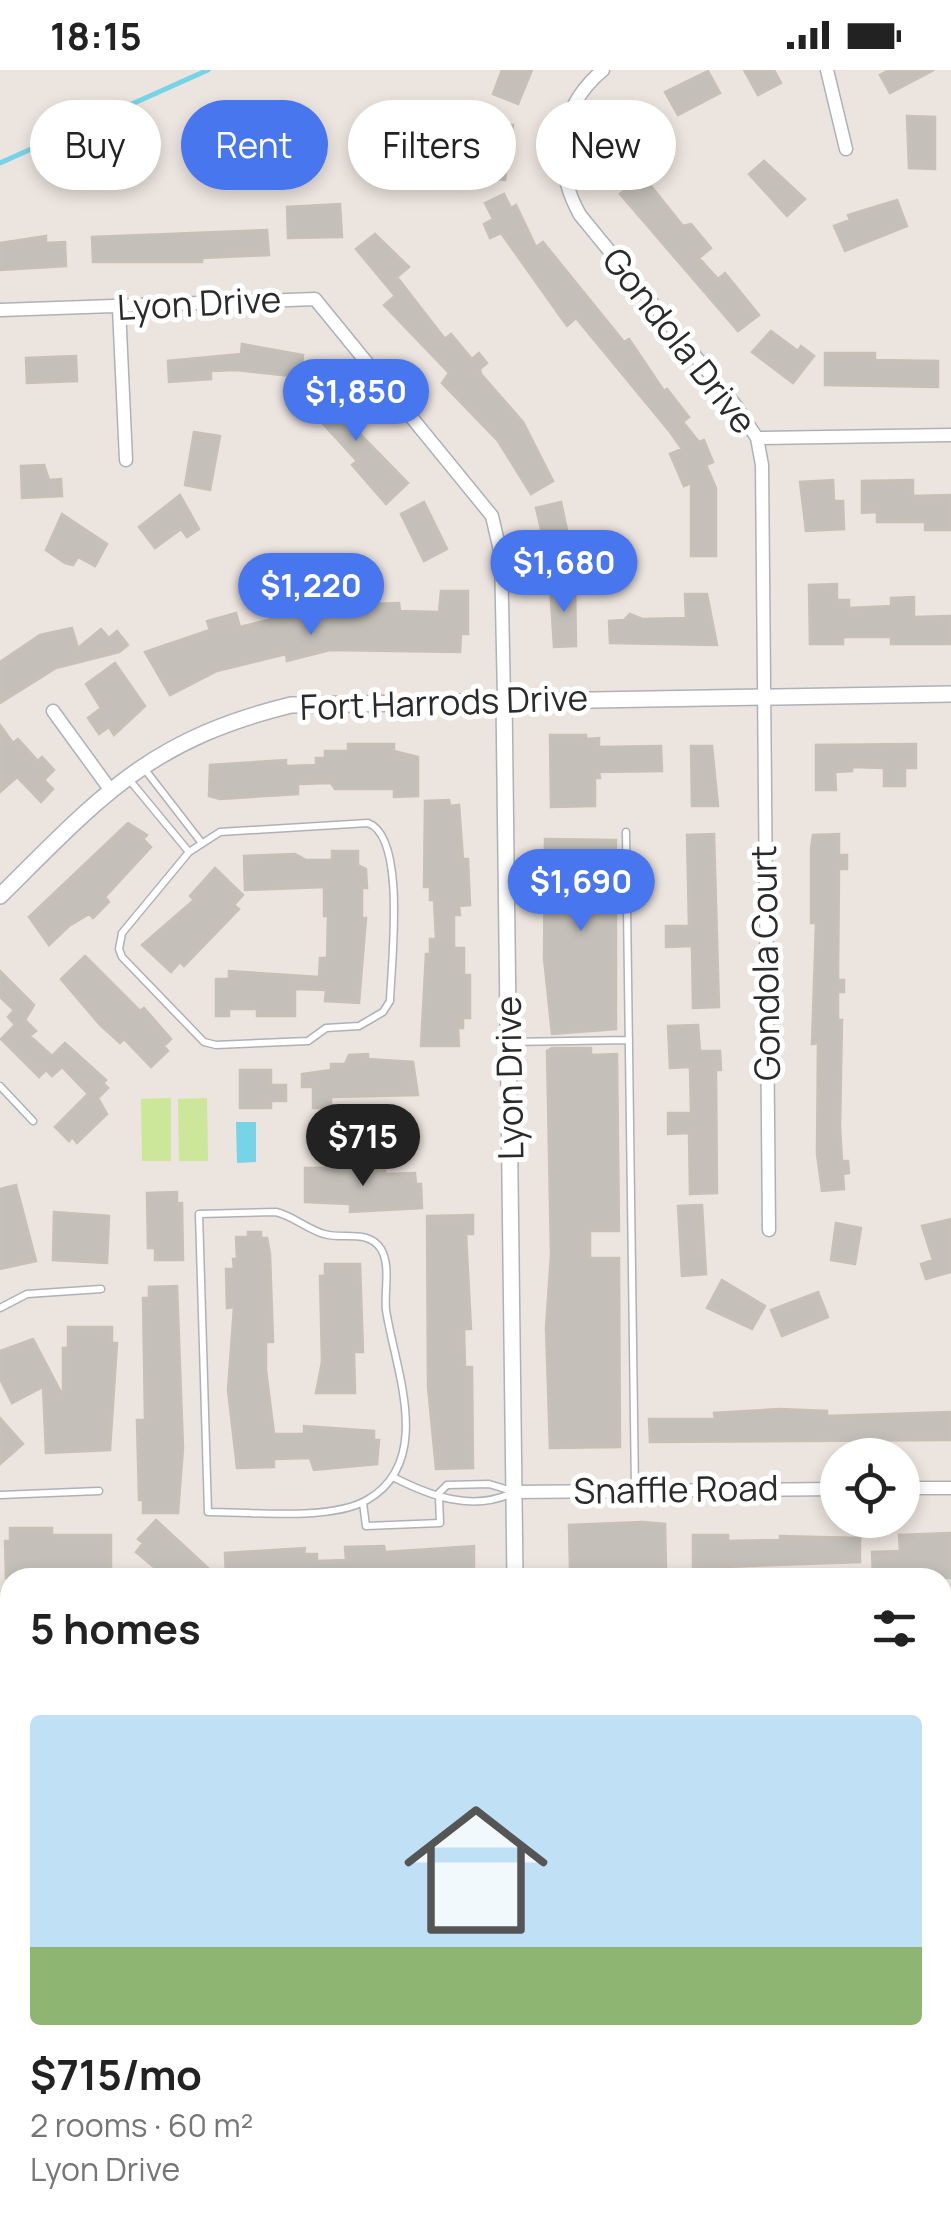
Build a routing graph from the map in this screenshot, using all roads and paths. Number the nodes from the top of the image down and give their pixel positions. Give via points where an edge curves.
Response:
1 (603, 70) edge
2 (827, 70) edge
3 (846, 148) dead end
4 (119, 308) junction
5 (0, 310) edge
6 (951, 435) edge
7 (756, 438) junction
8 (126, 460) dead end
9 (951, 694) edge
10 (763, 696) junction
11 (504, 699) junction
12 (53, 711) dead end
13 (142, 766) junction
14 (126, 776) junction
15 (109, 788) junction
16 (626, 832) dead end
17 (201, 842) junction
18 (188, 852) junction
19 (0, 896) edge
20 (629, 1040) junction
21 (509, 1042) junction
22 (0, 1087) edge
23 (33, 1121) dead end
24 (769, 1230) dead end
25 (101, 1288) dead end
26 (0, 1308) edge
27 (393, 1477) junction
28 (920, 1488) edge
29 (951, 1488) edge
30 (820, 1489) edge
31 (99, 1491) dead end
32 (635, 1491) junction
33 (514, 1492) junction
34 (438, 1494) junction
35 (0, 1495) edge
36 (363, 1503) junction
37 (515, 1568) edge

1 - 7 street, Gondola Drive via 585,86 566,122 562,167 568,193
2 - 3 street
4 - 5 street, Lyon Drive
4 - 8 street
4 - 11 street, Lyon Drive via 303,298 326,308 492,516 501,555
6 - 7 street
7 - 10 street, Gondola Drive via 762,464
9 - 10 street, Fort Harrods Drive
10 - 11 street, Fort Harrods Drive
10 - 24 street, Gondola Court
11 - 13 street, Fort Harrods Drive via 291,705 197,734
11 - 21 street, Lyon Drive
12 - 15 street
13 - 14 street, Fort Harrods Drive
13 - 17 lane
14 - 15 street, Fort Harrods Drive
14 - 18 lane
15 - 19 street, Fort Harrods Drive
16 - 20 lane
17 - 18 lane
17 - 18 lane via 234,829 376,826 393,867 390,1000 383,1012 358,1026 326,1028 308,1041 204,1042 119,950 122,932
20 - 21 lane
20 - 32 lane
21 - 33 street, Lyon Drive
22 - 23 lane
25 - 26 lane via 27,1294
27 - 34 lane
27 - 36 lane
27 - 36 lane via 404,1452 404,1382 386,1309 380,1246 358,1236 325,1235 276,1212 200,1214 208,1512 324,1511
28 - 29 street
30 - 32 street, Snaffle Road
31 - 35 lane
32 - 33 street, Snaffle Road
33 - 34 lane via 452,1502
33 - 34 lane via 490,1484 447,1485
33 - 37 street, Lyon Drive
34 - 36 lane via 440,1523 366,1526

